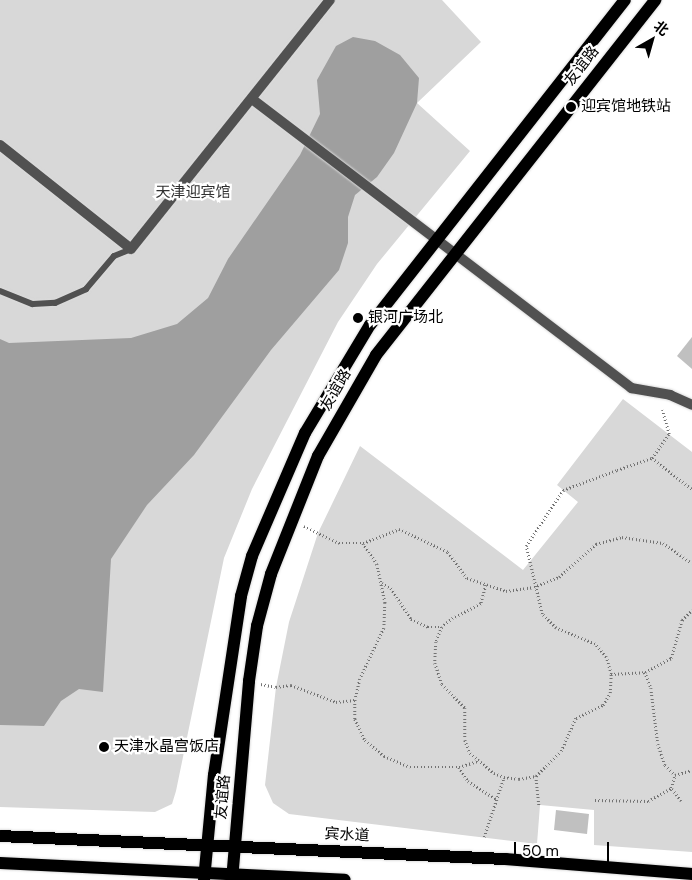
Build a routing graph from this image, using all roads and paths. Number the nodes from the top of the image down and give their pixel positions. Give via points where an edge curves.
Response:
1 (330, 0) edge
2 (624, 0) edge
3 (655, 0) edge
4 (252, 99) junction
5 (0, 145) edge
6 (437, 238) junction
7 (131, 249) junction
8 (457, 253) junction
9 (0, 291) edge
10 (692, 405) edge
11 (662, 410) dead end
12 (652, 458) junction
13 (692, 489) edge
14 (291, 520) junction
15 (363, 543) junction
16 (692, 563) edge
17 (382, 582) junction
18 (486, 585) junction
19 (534, 587) junction
20 (692, 610) edge
21 (442, 627) junction
22 (645, 672) junction
23 (611, 674) junction
24 (249, 681) junction
25 (355, 700) junction
26 (478, 761) junction
27 (459, 767) junction
28 (692, 770) edge
29 (675, 775) junction
30 (536, 776) junction
31 (504, 777) junction
32 (671, 788) junction
33 (595, 800) dead end
34 (497, 801) junction
35 (681, 801) dead end
36 (539, 805) dead end
37 (0, 836) edge
38 (484, 837) dead end
39 (207, 844) junction
40 (235, 846) junction
41 (0, 862) edge
42 (692, 874) edge
43 (205, 876) edge
44 (232, 877) edge
45 (345, 880) edge

1 - 4 street
2 - 6 main road, 友谊路
3 - 8 main road, 友谊路
4 - 6 street
4 - 7 street
5 - 7 street
6 - 8 street
6 - 39 main road, 友谊路 via 370,325 327,394 305,433 252,556 233,633
7 - 9 lane via 114,256 86,289 55,303 33,304
8 - 10 street via 630,388 670,395
8 - 14 main road, 友谊路 via 376,356 355,388 318,456
11 - 12 path via 669,434
12 - 13 path
12 - 19 path via 564,490 526,546
14 - 15 path via 339,543
14 - 24 main road, 友谊路 via 263,600
15 - 17 path via 377,564
15 - 18 path via 399,529 448,552 467,578
16 - 19 path via 663,543 622,537 596,544 558,577
17 - 21 path via 391,588 411,619 428,627
17 - 25 path via 384,628 360,679
18 - 19 path via 506,591
18 - 21 path via 481,604
19 - 23 path via 542,614 556,628 595,644 606,658
20 - 22 path via 682,620 671,658
21 - 26 path via 436,642 435,663 442,684 465,708 465,740 470,753
22 - 23 path
22 - 29 path via 651,688 664,765
23 - 30 path via 610,693 603,705 576,718 561,751
24 - 25 path via 276,687 291,685 336,702
24 - 40 main road, 友谊路
25 - 27 path via 355,719 365,740 384,756 410,767
26 - 27 path
26 - 31 path
27 - 34 path via 468,781
28 - 29 path
29 - 32 path
30 - 31 path
30 - 36 path
31 - 34 path
32 - 33 path via 648,801
32 - 35 path
34 - 38 path
37 - 39 main road, 宾水道
39 - 40 main road, 宾水道
39 - 43 main road, 友谊路
40 - 42 main road, 宾水道 via 505,859
40 - 44 main road, 友谊路
41 - 43 main road
43 - 44 main road
44 - 45 main road

